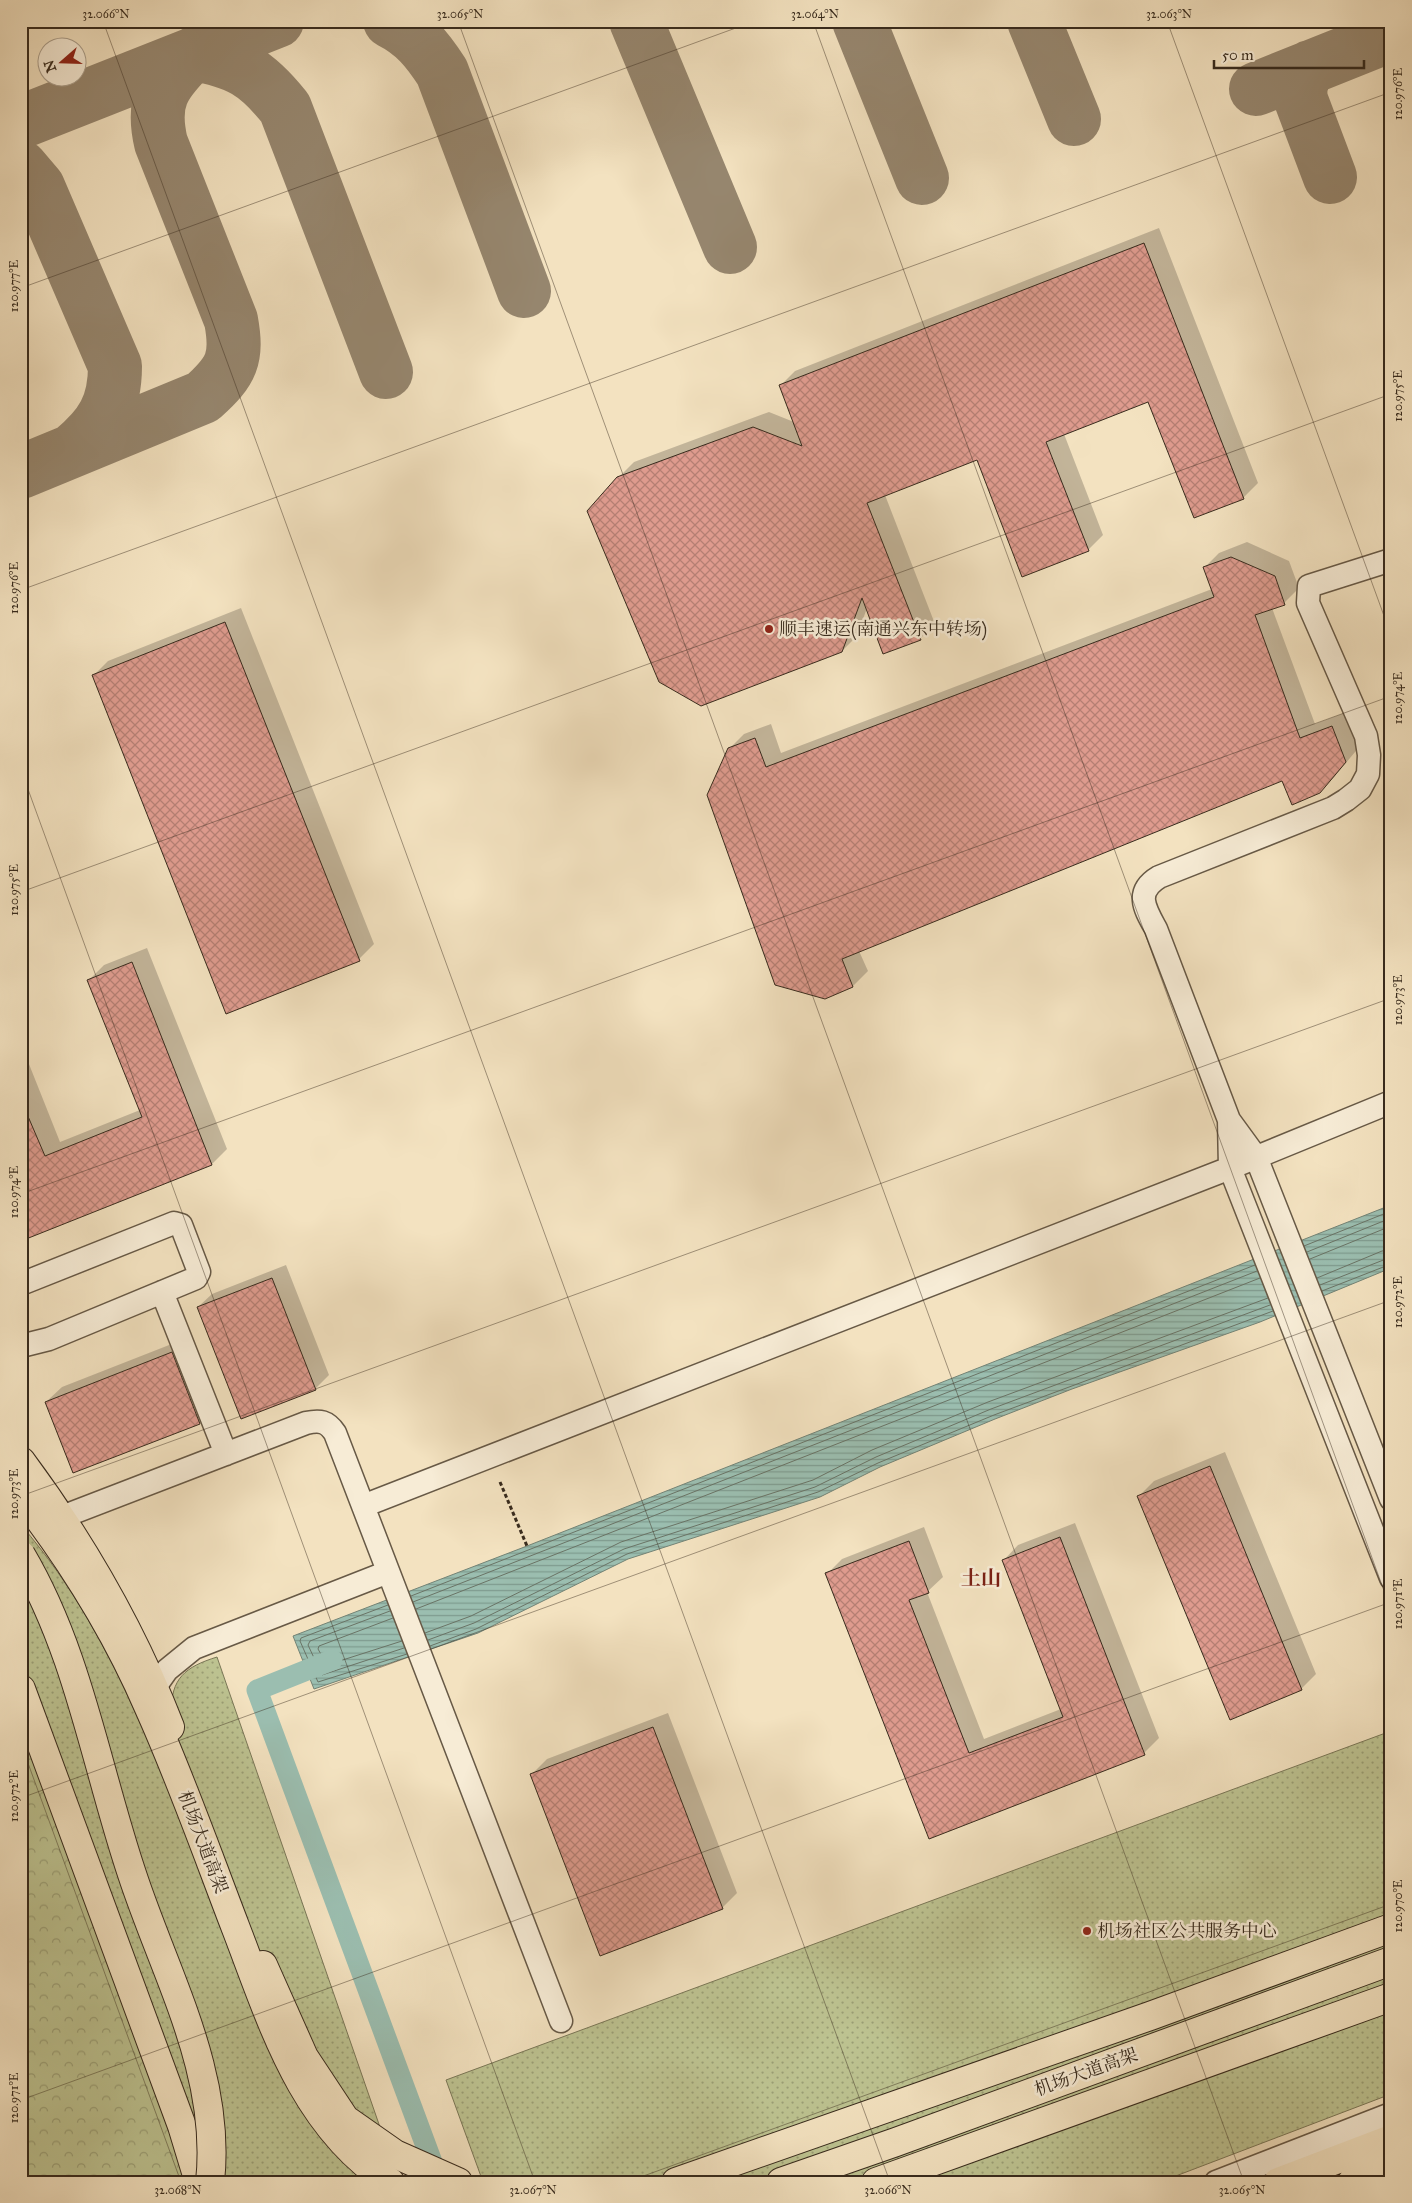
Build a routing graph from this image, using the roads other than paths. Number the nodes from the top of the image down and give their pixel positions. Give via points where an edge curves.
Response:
1 (1391, 560) edge
2 (1391, 1102) edge
3 (1229, 1120) junction
4 (1256, 1157) junction
5 (1230, 1168) junction
6 (21, 1284) edge
7 (162, 1292) junction
8 (21, 1346) edge
9 (226, 1454) junction
10 (21, 1461) edge
11 (21, 1494) edge
12 (1391, 1499) edge
13 (363, 1506) junction
14 (62, 1517) junction
15 (21, 1554) edge
16 (1391, 1578) edge
17 (391, 1580) junction
18 (155, 1687) junction
19 (21, 1689) edge
20 (1391, 1928) edge
21 (1391, 1961) edge
22 (1391, 1998) edge
23 (561, 2021) dead end
24 (1391, 2114) edge
25 (182, 2126) junction
26 (1391, 2138) edge
27 (1391, 2167) edge
28 (199, 2182) edge
29 (210, 2182) edge
30 (214, 2182) edge
31 (390, 2182) edge
32 (458, 2182) edge
33 (676, 2182) edge
34 (781, 2182) edge
35 (876, 2182) edge
36 (1216, 2182) edge
37 (1278, 2182) edge
38 (1352, 2182) edge

1 - 3 street via 1309,586 1307,595 1366,736 1368,774 1360,788 1332,808 1159,877 1146,888 1143,897
2 - 4 street
3 - 4 street
3 - 5 street
4 - 5 street
4 - 12 street
5 - 13 street
5 - 16 street
6 - 7 street via 174,1223 181,1225 199,1272 196,1278
7 - 8 street via 49,1339
7 - 9 street
9 - 13 street via 306,1423 322,1421 329,1424 335,1433
9 - 14 street
10 - 14 main road
11 - 31 main road, 机场大道高架 via 63,1550 122,1650 176,1772 281,2045 309,2098 340,2139
13 - 17 street
14 - 18 main road via 116,1609
15 - 29 main road, bridge via 40,1587 68,1657 132,1874 192,2035 205,2081 212,2128
17 - 18 street via 194,1648 167,1670
17 - 23 street
18 - 32 main road via 275,1993 304,2057 345,2118 395,2154
19 - 25 main road
20 - 33 main road
21 - 34 main road, 机场大道高架
22 - 35 main road
24 - 36 street
25 - 28 main road
25 - 30 main road
26 - 37 main road
27 - 38 main road

